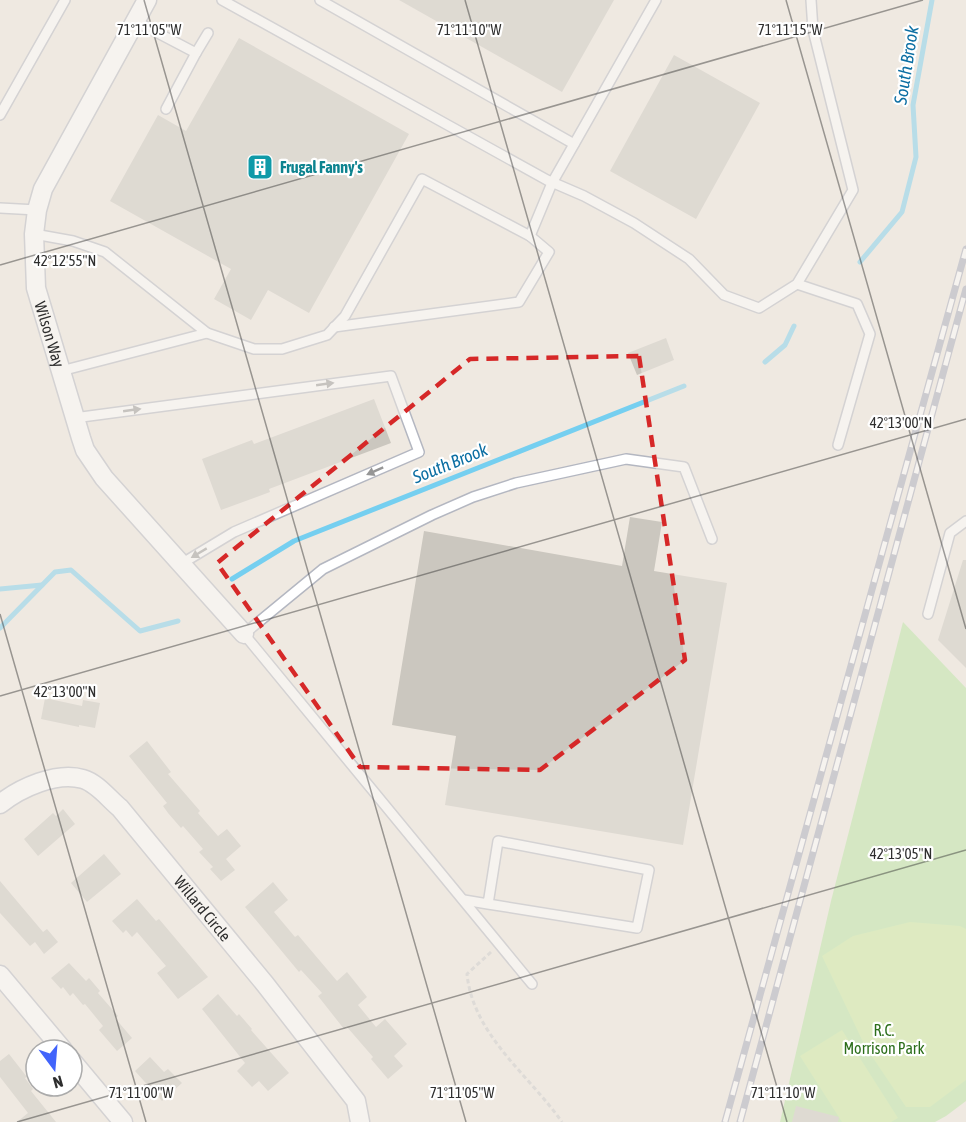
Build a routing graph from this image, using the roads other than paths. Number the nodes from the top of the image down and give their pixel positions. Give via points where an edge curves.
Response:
1 (65, 0) edge
2 (147, 0) edge
3 (222, 0) edge
4 (320, 0) edge
5 (656, 0) edge
6 (811, 0) edge
7 (135, 21) junction
8 (208, 33) dead end
9 (196, 53) junction
10 (166, 109) dead end
11 (0, 115) edge
12 (574, 144) junction
13 (552, 183) junction
14 (0, 208) edge
15 (37, 210) junction
16 (33, 234) junction
17 (530, 236) junction
18 (797, 284) junction
19 (334, 327) junction
20 (207, 333) junction
21 (61, 371) junction
22 (74, 418) junction
23 (838, 445) dead end
24 (966, 521) edge
25 (712, 539) dead end
26 (181, 564) junction
27 (928, 614) dead end
28 (244, 634) junction
29 (0, 804) edge
30 (464, 900) junction
31 (488, 904) junction
32 (0, 975) edge
33 (532, 984) dead end
34 (53, 1038) edge
35 (84, 1075) edge
36 (123, 1122) edge
37 (360, 1122) edge

1 - 11 lane
2 - 7 street, Wilson Way
3 - 13 lane
4 - 12 lane
5 - 12 lane
6 - 18 lane via 813,30 853,190
7 - 9 lane
7 - 15 street, Wilson Way via 43,189
8 - 9 lane
9 - 10 lane
12 - 13 lane
13 - 17 lane
13 - 18 lane via 584,196 660,240 689,259 724,295 759,308
14 - 15 lane
15 - 16 street, Wilson Way
16 - 20 lane via 105,252
16 - 21 street, Wilson Way via 36,288
17 - 19 lane via 549,252 519,302
17 - 19 lane via 422,179 345,316
18 - 23 lane via 857,304 870,334
19 - 20 lane via 327,335 282,349 255,349
20 - 21 lane
21 - 22 street, Wilson Way
22 - 26 street, Wilson Way via 85,450 104,478
22 -> 26 lane via 391,376 419,452 234,532
24 - 27 lane via 950,533
25 - 28 lane via 684,467 626,459 516,483 432,515 322,569
26 - 28 street, Wilson Way
28 - 30 lane
29 - 37 street, Willard Circle via 40,782 83,778 94,785 120,808 265,984 356,1101
30 - 31 lane
30 - 33 lane
31 - 31 lane via 637,928 649,870 498,841
32 - 34 street
35 - 36 street

